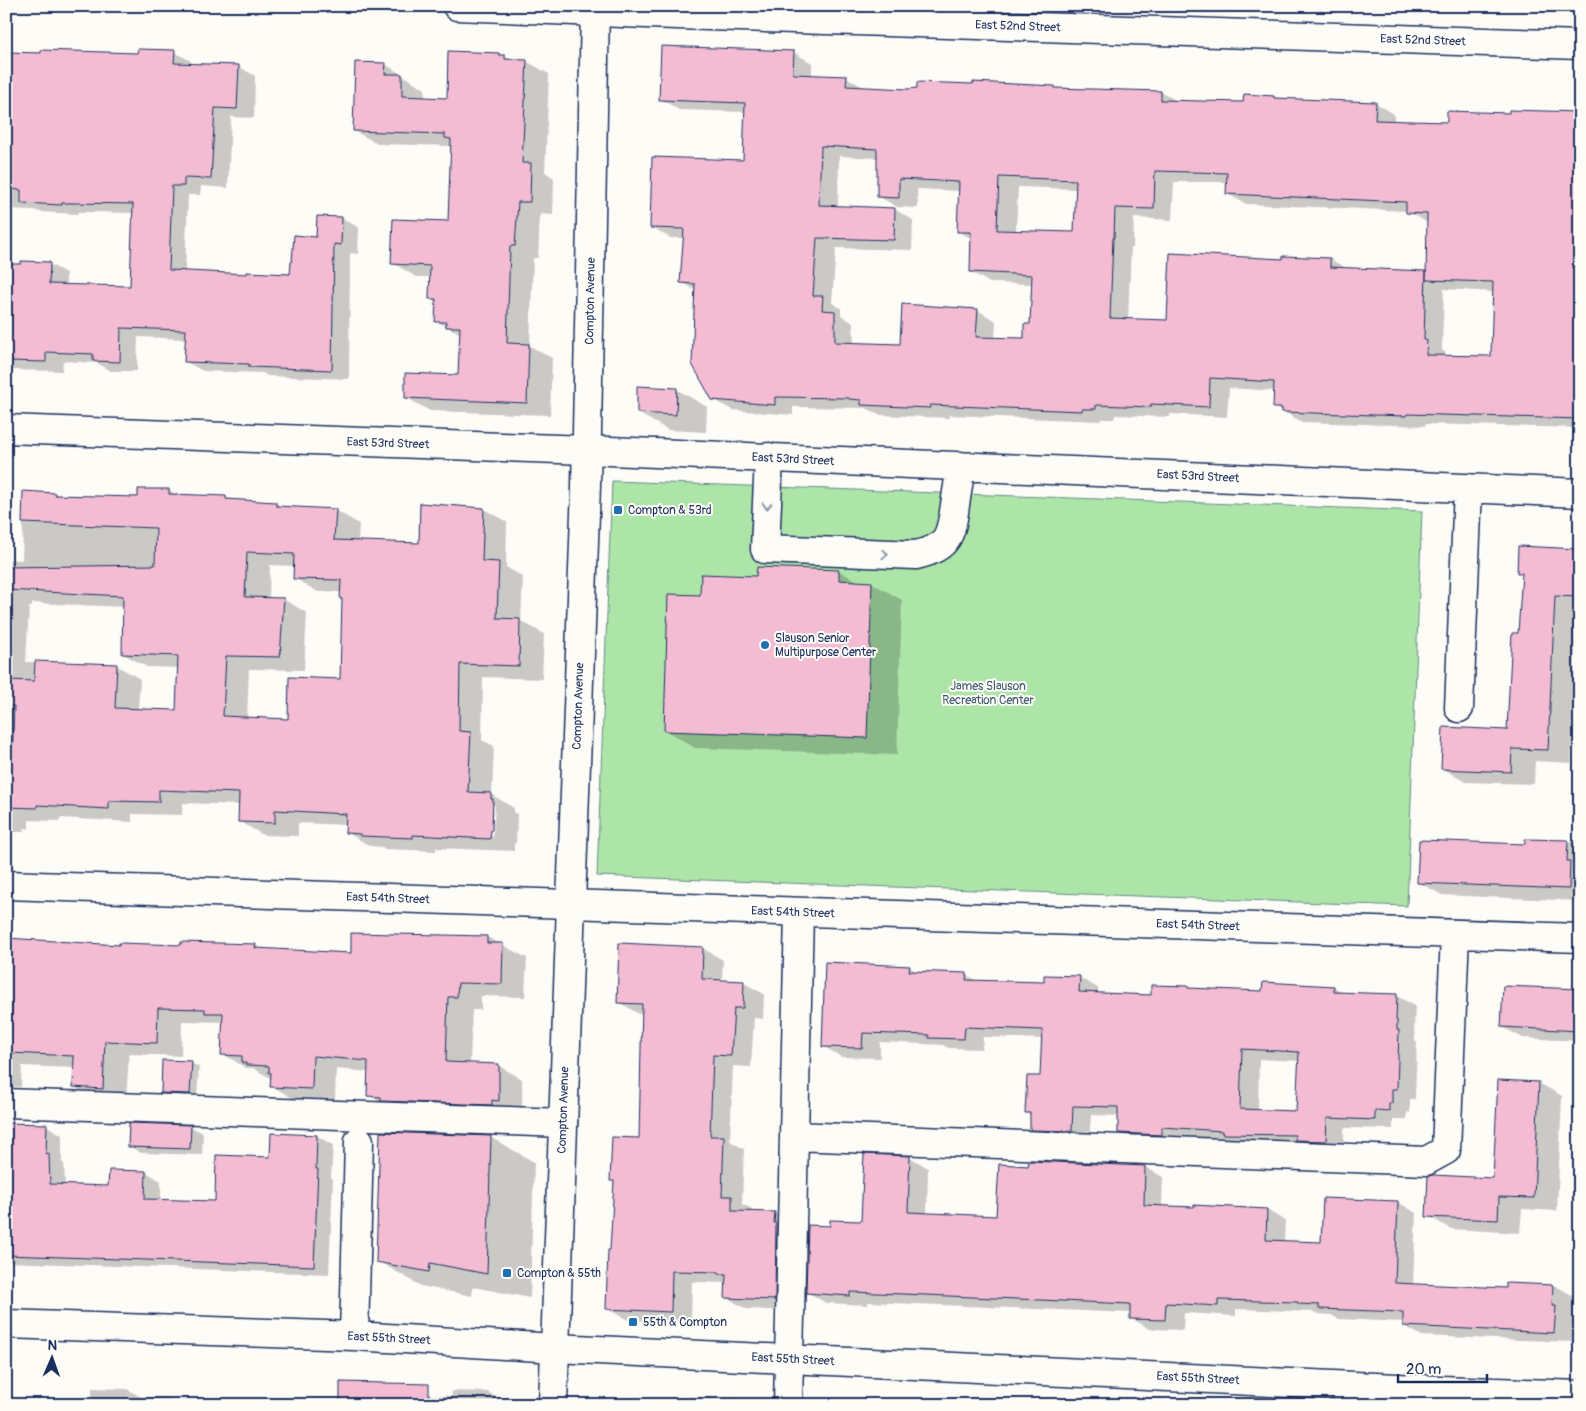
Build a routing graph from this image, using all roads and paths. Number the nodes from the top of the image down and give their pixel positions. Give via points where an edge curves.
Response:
1 (456, 6) edge
2 (595, 9) edge
3 (1580, 45) edge
4 (6, 429) edge
5 (587, 450) junction
6 (769, 458) junction
7 (961, 466) junction
8 (1468, 488) junction
9 (1580, 493) edge
10 (1459, 708) dead end
11 (6, 885) edge
12 (570, 905) junction
13 (799, 912) junction
14 (1455, 934) junction
15 (1580, 938) edge
16 (6, 1103) edge
17 (562, 1123) junction
18 (794, 1136) junction
19 (359, 1141) dead end
20 (6, 1324) edge
21 (354, 1336) junction
22 (555, 1348) junction
23 (790, 1359) junction
24 (1580, 1395) edge
25 (1440, 1397) edge
26 (553, 1405) edge
27 (788, 1405) edge

1 - 2 street, East 52nd Street
2 - 3 street, East 52nd Street
2 - 5 street, Compton Avenue
4 - 5 street, East 53rd Street
5 - 6 street, East 53rd Street
5 - 12 street, Compton Avenue
6 - 7 street, East 53rd Street
6 -> 7 street via 766,549 916,555 928,552 937,548 952,528
7 - 8 street, East 53rd Street
8 - 9 street, East 53rd Street
8 - 10 street
11 - 12 street, East 54th Street
12 - 13 street, East 54th Street
12 - 17 street, Compton Avenue
13 - 14 street, East 54th Street
13 - 18 street
14 - 15 street, East 54th Street
14 - 18 street via 1446,1150 1426,1161
16 - 17 street
17 - 22 street, Compton Avenue
18 - 23 street
19 - 21 street
20 - 21 street, East 55th Street
21 - 22 street, East 55th Street
22 - 23 street, East 55th Street
22 - 26 street, Compton Avenue
23 - 25 street, East 55th Street
23 - 27 street
24 - 25 street, East 55th Street

